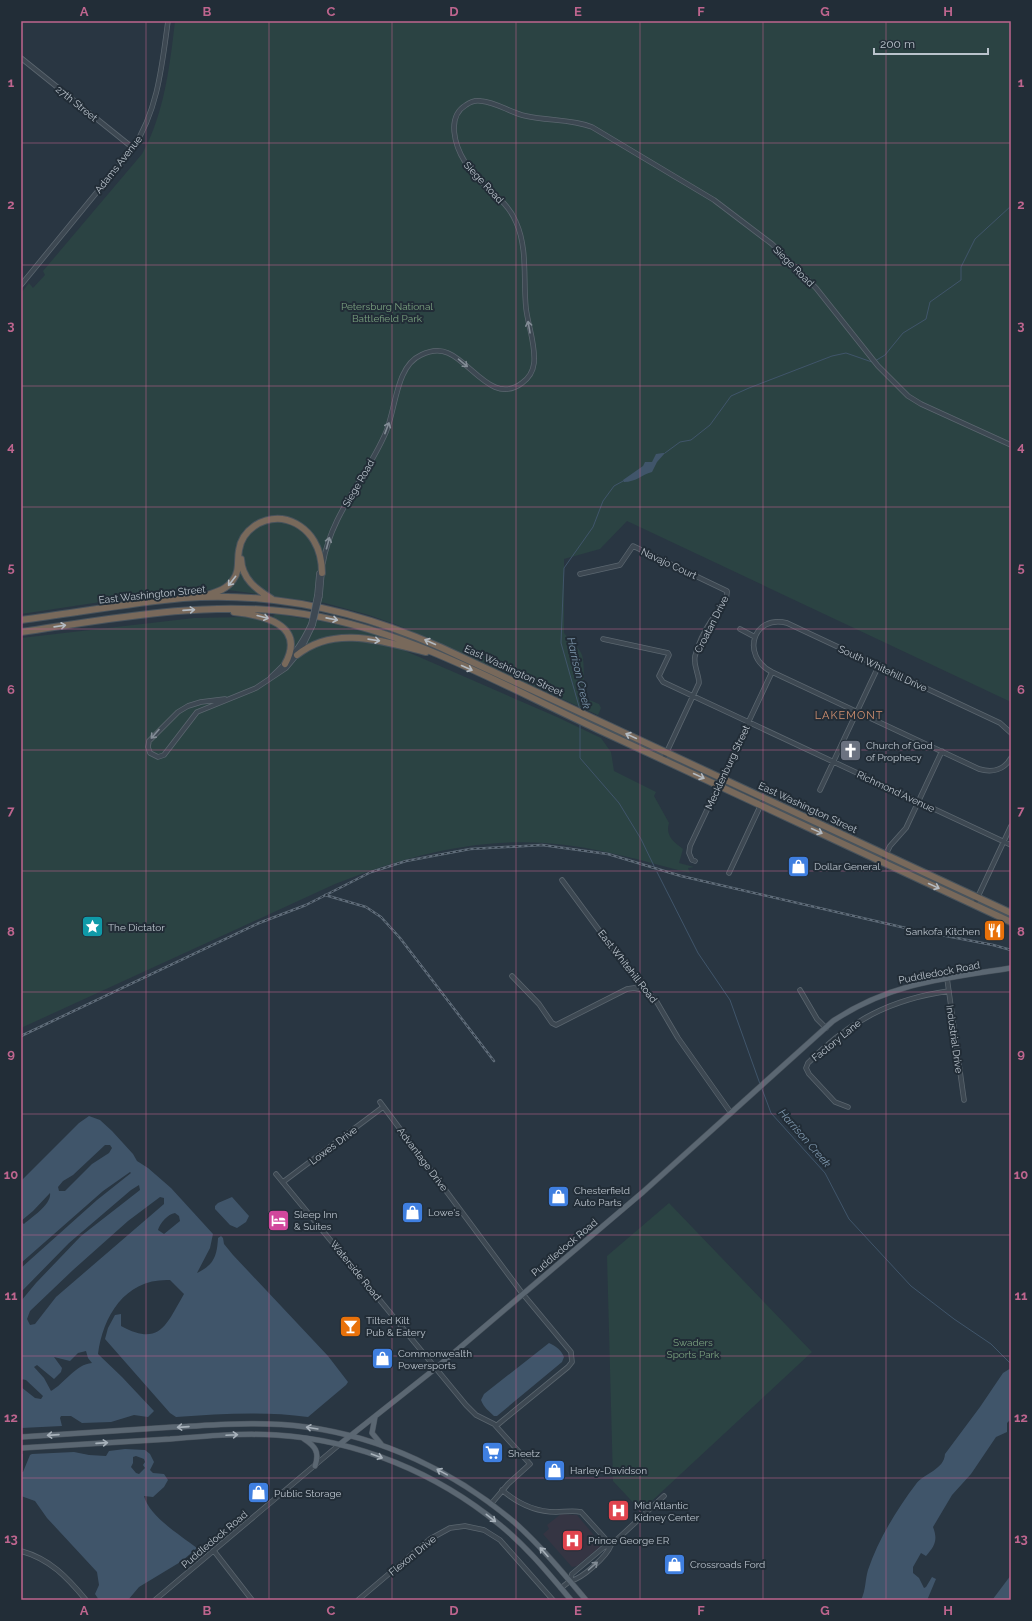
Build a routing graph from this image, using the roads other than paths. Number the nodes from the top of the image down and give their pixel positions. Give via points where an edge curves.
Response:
1 (168, 21) edge
2 (21, 58) edge
3 (133, 148) junction
4 (21, 285) edge
5 (1011, 445) edge
6 (320, 573) junction
7 (580, 574) dead end
8 (721, 587) joint
9 (199, 598) junction
10 (273, 600) junction
11 (210, 608) junction
12 (21, 620) edge
13 (312, 624) junction
14 (740, 629) dead end
15 (21, 632) edge
16 (755, 637) junction
17 (603, 639) dead end
18 (297, 655) junction
19 (443, 657) junction
20 (285, 664) junction
21 (879, 666) junction
22 (772, 672) junction
23 (265, 682) junction
24 (694, 696) junction
25 (225, 699) junction
26 (184, 708) junction
27 (857, 712) junction
28 (192, 716) junction
29 (748, 722) junction
30 (1011, 733) edge
31 (942, 752) junction
32 (667, 753) junction
33 (1011, 758) edge
34 (663, 760) junction
35 (834, 762) junction
36 (722, 778) junction
37 (718, 785) junction
38 (820, 790) dead end
39 (764, 798) junction
40 (919, 802) junction
41 (761, 805) junction
42 (1011, 826) edge
43 (1004, 842) junction
44 (1011, 845) edge
45 (886, 854) junction
46 (695, 861) dead end
47 (882, 862) junction
48 (729, 873) dead end
49 (562, 880) dead end
50 (978, 898) junction
51 (974, 905) junction
52 (1011, 914) edge
53 (1011, 922) edge
54 (1011, 968) edge
55 (512, 976) dead end
56 (947, 978) junction
57 (800, 990) dead end
58 (644, 991) junction
59 (949, 991) junction
60 (826, 1028) junction
61 (964, 1100) dead end
62 (380, 1102) dead end
63 (384, 1107) junction
64 (848, 1107) dead end
65 (731, 1113) junction
66 (276, 1174) dead end
67 (283, 1182) junction
68 (522, 1293) junction
69 (436, 1368) junction
70 (375, 1417) junction
71 (496, 1426) junction
72 (350, 1436) junction
73 (21, 1437) edge
74 (303, 1438) junction
75 (340, 1444) junction
76 (383, 1446) junction
77 (21, 1448) edge
78 (315, 1466) junction
79 (502, 1490) junction
80 (664, 1496) dead end
81 (491, 1504) junction
82 (611, 1545) junction
83 (21, 1551) edge
84 (214, 1551) junction
85 (570, 1581) junction
86 (561, 1588) junction
87 (86, 1600) edge
88 (155, 1600) edge
89 (252, 1600) edge
90 (358, 1600) edge
91 (553, 1600) edge
92 (571, 1600) edge
93 (586, 1600) edge

1 - 3 street, Adams Avenue via 152,111 144,131
2 - 3 street, 27th Street
3 - 4 street, Adams Avenue
6 -> 5 street, Siege Road via 332,529 383,438 404,372 411,361 432,351 448,353 458,358 488,384 500,389 518,386 528,378 532,370 534,351 525,300 524,249 518,227 509,209 465,162 455,137 456,116 467,104 477,101 527,116 574,121 592,127 714,200 789,259 816,288 878,366 908,396
6 -> 9 highway via 319,552 306,531 288,520 269,520 257,525 243,539 238,552 237,573 231,583 219,591
6 - 10 highway via 313,546 300,529 277,522 257,528 244,543 241,564 251,584
6 - 13 street, Siege Road, bridge via 319,596
7 - 8 street, Navajo Court via 620,565 633,546
8 - 24 street, Croatan Drive via 728,594 695,654 699,678
9 - 10 highway, East Washington Street
9 - 12 highway, East Washington Street
32 -> 10 highway, East Washington Street via 394,628 330,609
15 -> 11 highway, East Washington Street
11 -> 19 highway, East Washington Street via 266,610 333,619 384,633
11 -> 20 highway via 257,615 279,623 286,630 290,641 290,653
13 - 18 street, Siege Road
13 - 20 street, Siege Road via 301,644
14 - 16 street
16 - 21 street, South Whitehill Drive via 764,626 782,622
16 - 22 street via 753,648 756,658 762,666
17 - 24 street, Richmond Avenue via 668,653 660,679
18 -> 19 highway via 319,642 350,638 386,642
18 - 23 street, Siege Road via 282,672
19 -> 34 highway, East Washington Street
20 - 23 street, Siege Road
21 - 27 street
21 - 30 street, South Whitehill Drive via 1000,723
22 - 27 street
22 - 29 street, Mecklenburg Street
23 - 25 street, Siege Road
24 - 29 street, Richmond Avenue
24 - 32 street
25 - 26 street, Siege Road via 201,702
25 - 28 street, Siege Road
26 - 28 street via 191,710
26 -> 28 street, Siege Road via 149,741 150,753 158,757 164,755
27 - 31 street
27 - 35 street
29 - 35 street, Richmond Avenue
29 - 36 street, Mecklenburg Street
31 - 33 street via 988,771 1002,767
31 - 40 street
32 - 34 street
32 - 36 highway, East Washington Street
34 -> 37 highway, East Washington Street
35 - 38 street
35 - 40 street, Richmond Avenue
36 - 37 street, Mecklenburg Street
36 - 39 highway, East Washington Street
37 - 41 highway, East Washington Street
37 - 46 street, Mecklenburg Street via 690,846 690,856
39 - 41 street
39 - 45 highway, East Washington Street
40 - 43 street, Richmond Avenue
40 - 45 street via 906,828 893,841
41 -> 47 highway, East Washington Street
41 - 48 street
42 - 43 street
43 - 44 street, Richmond Avenue
43 - 50 street
45 - 47 street
45 - 50 highway, East Washington Street
47 -> 51 highway, East Washington Street
49 - 58 street, East Whitehill Road
50 - 51 street
50 - 52 highway, East Washington Street
51 - 53 highway, East Washington Street
54 - 56 main road, Puddledock Road
55 - 58 street via 523,985 556,1025 627,989
56 - 59 street, Industrial Drive
56 - 60 main road, Puddledock Road via 905,986 879,996 852,1009
57 - 60 street via 817,1020
58 - 65 street, East Whitehill Road via 654,999
59 - 61 street, Industrial Drive
59 - 64 street, Factory Lane via 916,997 869,1015 844,1031 808,1063 806,1068 809,1074 835,1102
60 - 65 main road, Puddledock Road
62 - 63 street, Advantage Drive
63 - 67 street, Lowes Drive
63 - 68 street, Advantage Drive
65 - 68 main road, Puddledock Road via 648,1188
66 - 67 street, Waterside Road
67 - 69 street, Waterside Road
68 - 69 main road, Puddledock Road
68 - 71 street, Advantage Drive via 573,1357 568,1367
69 - 70 main road, Puddledock Road
69 - 71 street, Waterside Road via 476,1415
70 - 72 main road, Puddledock Road
70 - 76 main road via 372,1433
71 - 79 street, Waterside Road via 530,1464
72 -> 73 main road via 305,1427 246,1423
72 - 75 main road, Puddledock Road
72 - 76 main road
74 - 75 main road
77 -> 74 main road via 241,1434
74 - 78 main road via 316,1450 318,1457
75 - 78 street, Puddledock Road
75 -> 86 main road via 410,1469 460,1496 512,1536
81 -> 76 main road via 432,1467
78 - 84 street, Puddledock Road
79 - 81 street
79 - 82 street via 511,1498 534,1508 580,1512
80 - 82 street
85 -> 81 main road via 526,1533
82 - 85 street via 604,1547 572,1574
85 -> 82 street via 577,1580 609,1552
83 - 87 street via 39,1557 55,1567
84 - 88 street, Puddledock Road
84 - 89 street
85 - 86 street
85 - 93 main road
86 - 92 main road
90 - 91 street, Flexon Drive via 430,1539 458,1527 472,1527 496,1536

